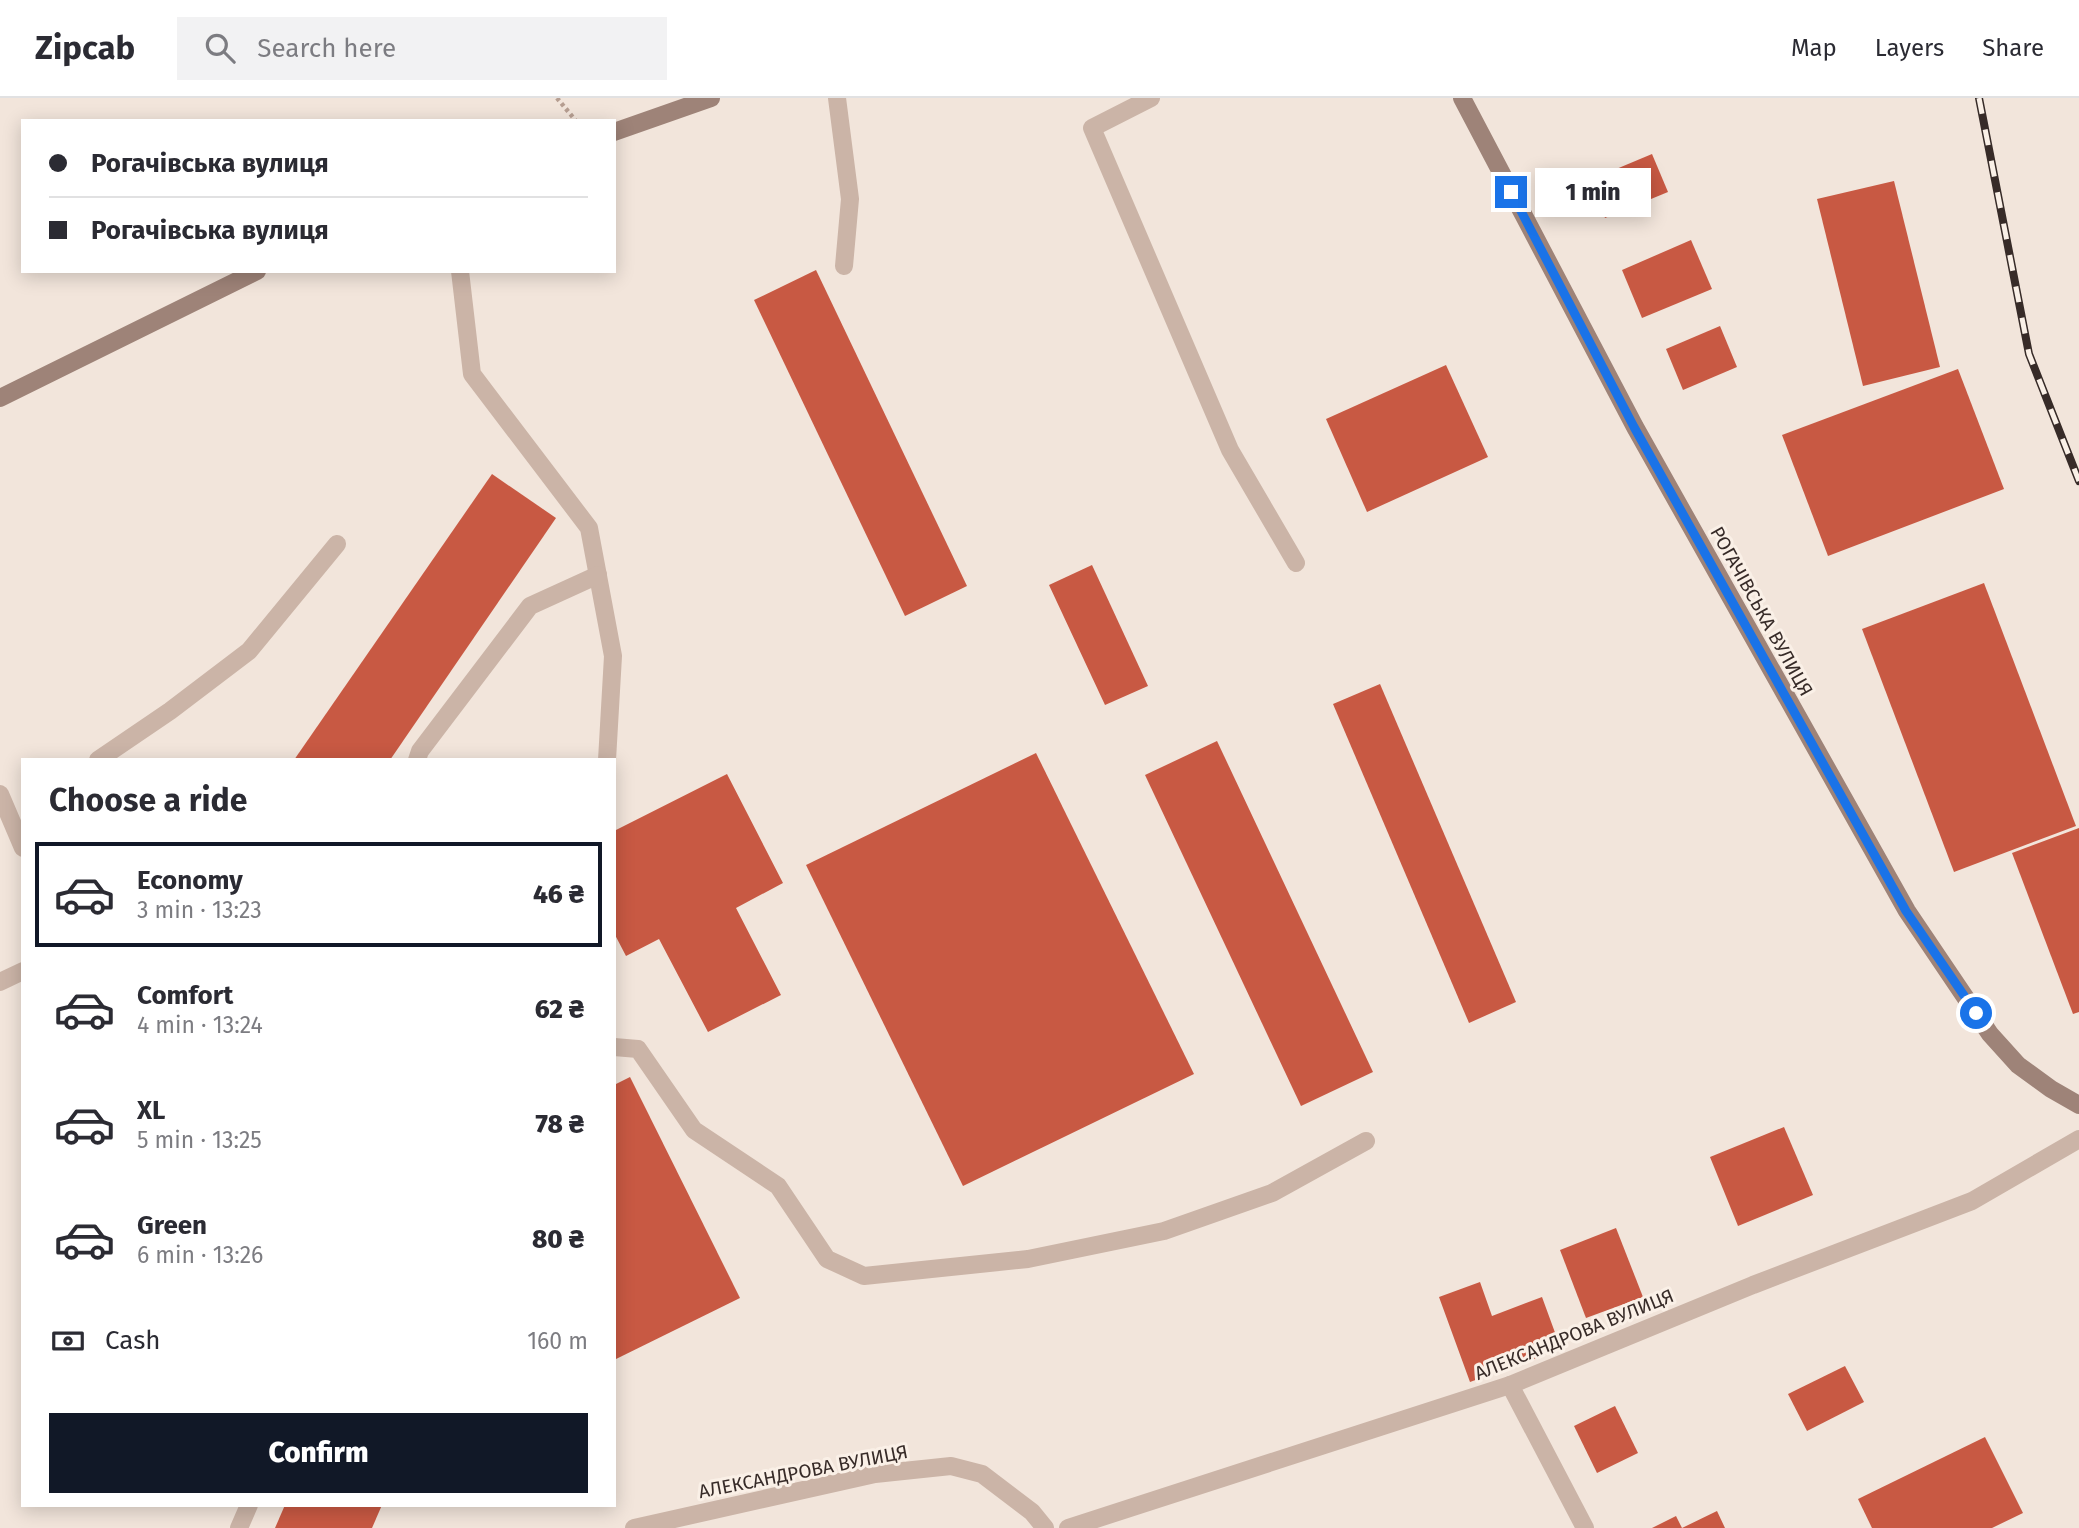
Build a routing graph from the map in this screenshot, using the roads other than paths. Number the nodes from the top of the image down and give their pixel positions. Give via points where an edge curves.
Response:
1 (711, 98) edge
2 (837, 98) edge
3 (1151, 98) edge
4 (1462, 98) edge
5 (616, 131) edge
6 (844, 266) dead end
7 (253, 273) edge
8 (460, 273) edge
9 (0, 398) edge
10 (337, 544) dead end
11 (1296, 563) dead end
12 (598, 575) junction
13 (101, 758) edge
14 (418, 758) edge
15 (607, 758) edge
16 (0, 794) edge
17 (21, 843) edge
18 (21, 972) edge
19 (0, 982) edge
20 (616, 1047) edge
21 (2079, 1105) edge
22 (2079, 1139) edge
23 (1366, 1142) dead end
24 (1510, 1385) junction
25 (248, 1507) edge
26 (239, 1528) edge
27 (634, 1528) edge
28 (1045, 1528) edge
29 (1068, 1528) edge
30 (1585, 1528) edge

1 - 5 street
2 - 6 street via 850,200
3 - 11 street via 1092,128 1230,450
4 - 21 street, РОГАЧІВСЬКА ВУЛИЦЯ via 1634,427 1906,911 1990,1034 2018,1065
7 - 9 street
8 - 12 street via 472,374 589,528
10 - 13 street via 249,651
12 - 14 street via 530,606
12 - 15 street via 613,656
16 - 17 street
18 - 19 street
20 - 23 street via 638,1049 694,1130 778,1186 827,1259 864,1276 1028,1259 1164,1231 1272,1193
22 - 24 street, АЛЕКСАНДРОВА ВУЛИЦЯ via 1972,1201
24 - 29 street, АЛЕКСАНДРОВА ВУЛИЦЯ
24 - 30 street
25 - 26 street
27 - 28 street, АЛЕКСАНДРОВА ВУЛИЦЯ via 875,1474 951,1466 982,1474 1032,1512

